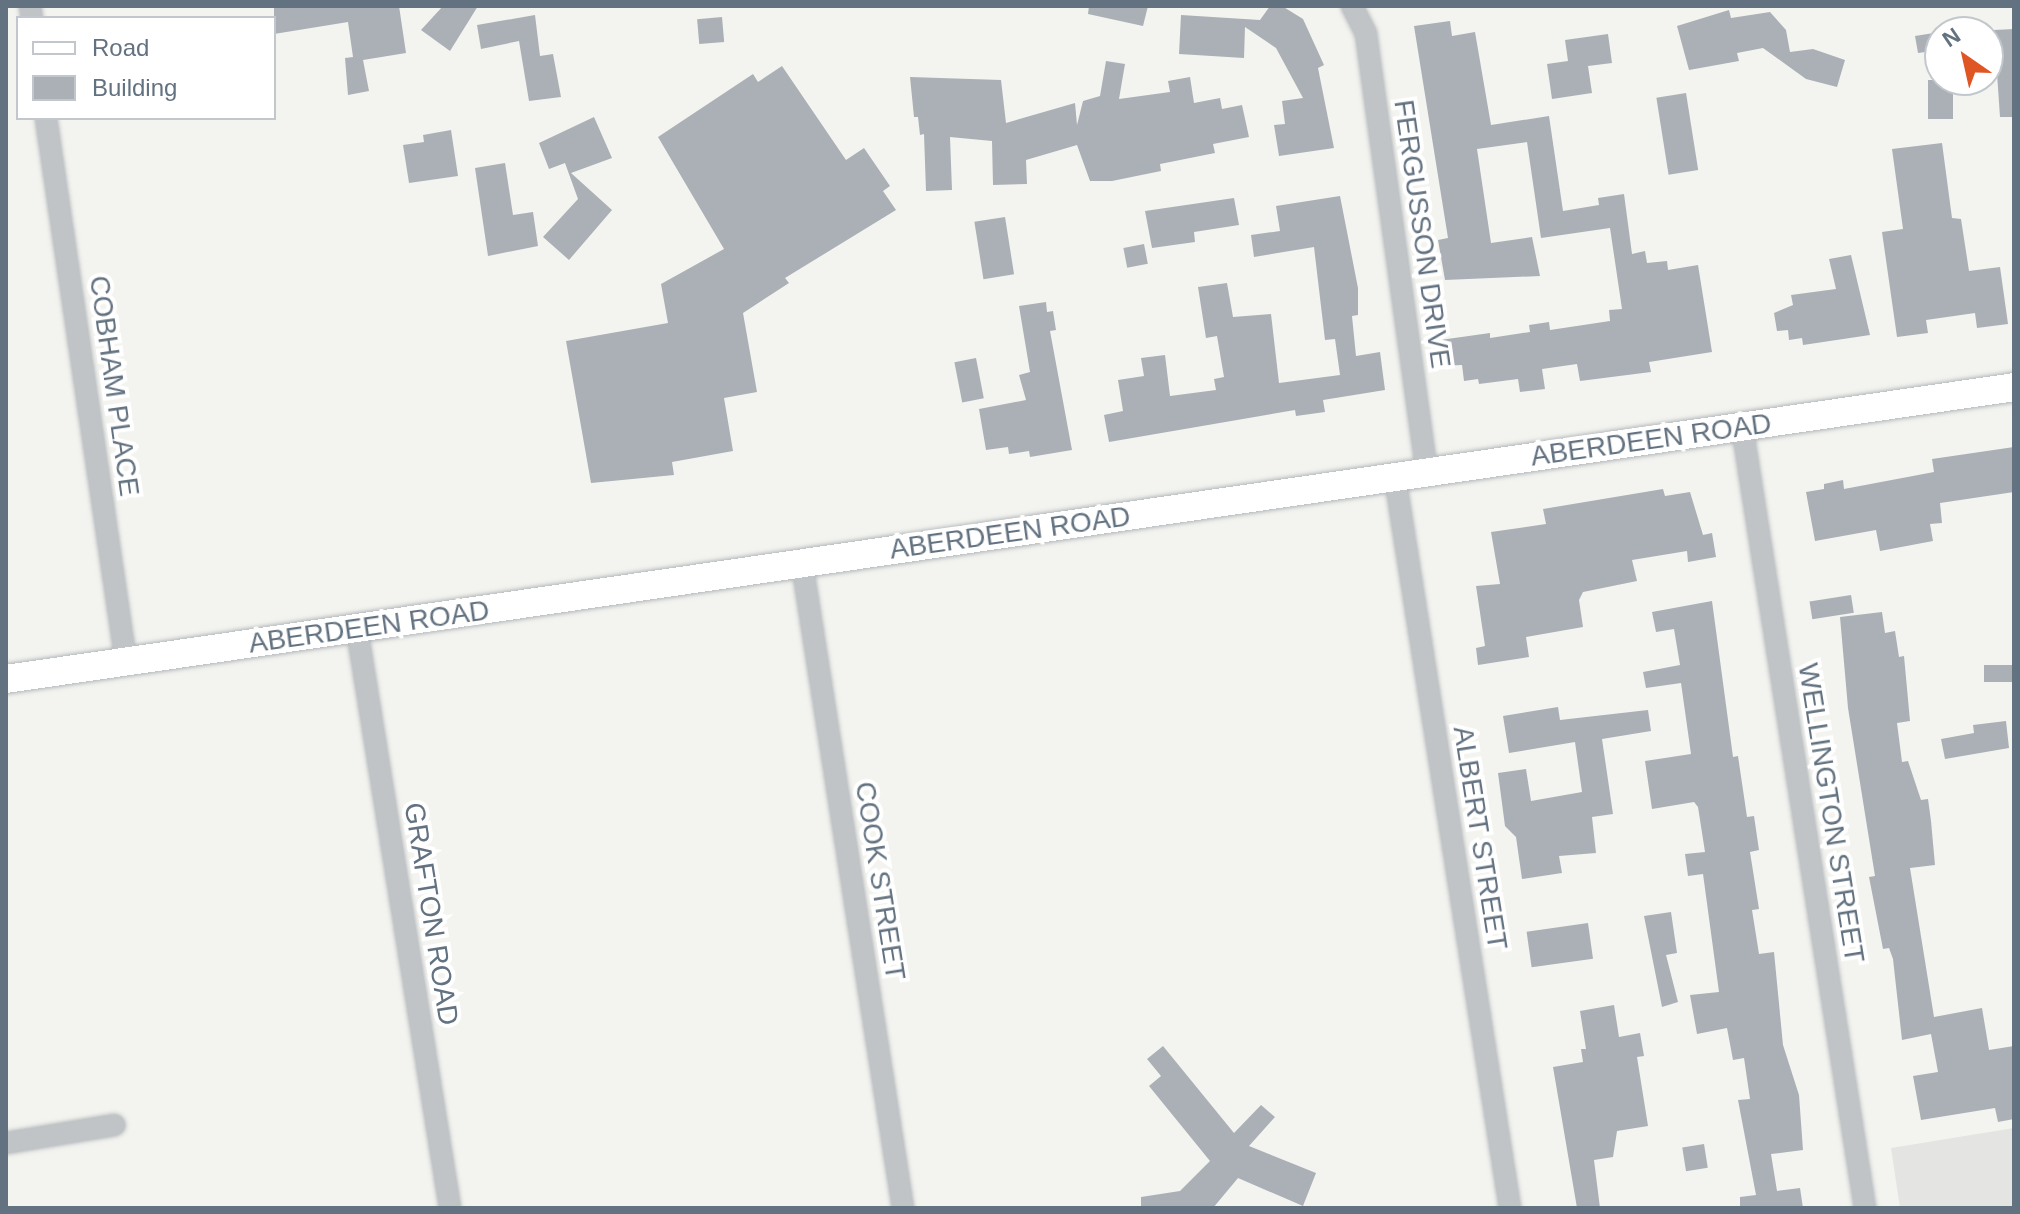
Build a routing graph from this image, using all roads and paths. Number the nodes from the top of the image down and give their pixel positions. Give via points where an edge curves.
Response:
1 (1352, 6) edge
2 (46, 120) edge
3 (2014, 387) edge
4 (1742, 426) junction
5 (1427, 472) junction
6 (1395, 477) junction
7 (802, 563) junction
8 (357, 629) junction
9 (126, 662) junction
10 (6, 679) edge
11 (115, 1125) dead end
12 (6, 1143) edge
13 (450, 1208) edge
14 (903, 1208) edge
15 (1510, 1208) edge
16 (1865, 1208) edge

1 - 5 street, FERGUSSON DRIVE via 1366,34
2 - 9 street, COBHAM PLACE
3 - 4 street, ABERDEEN ROAD
4 - 5 street, ABERDEEN ROAD
4 - 16 street, WELLINGTON STREET
5 - 6 street, ABERDEEN ROAD
6 - 7 street, ABERDEEN ROAD
6 - 15 street, ALBERT STREET
7 - 8 street, ABERDEEN ROAD
7 - 14 street, COOK STREET
8 - 9 street, ABERDEEN ROAD
8 - 13 street, GRAFTON ROAD
9 - 10 street, ABERDEEN ROAD
11 - 12 street

